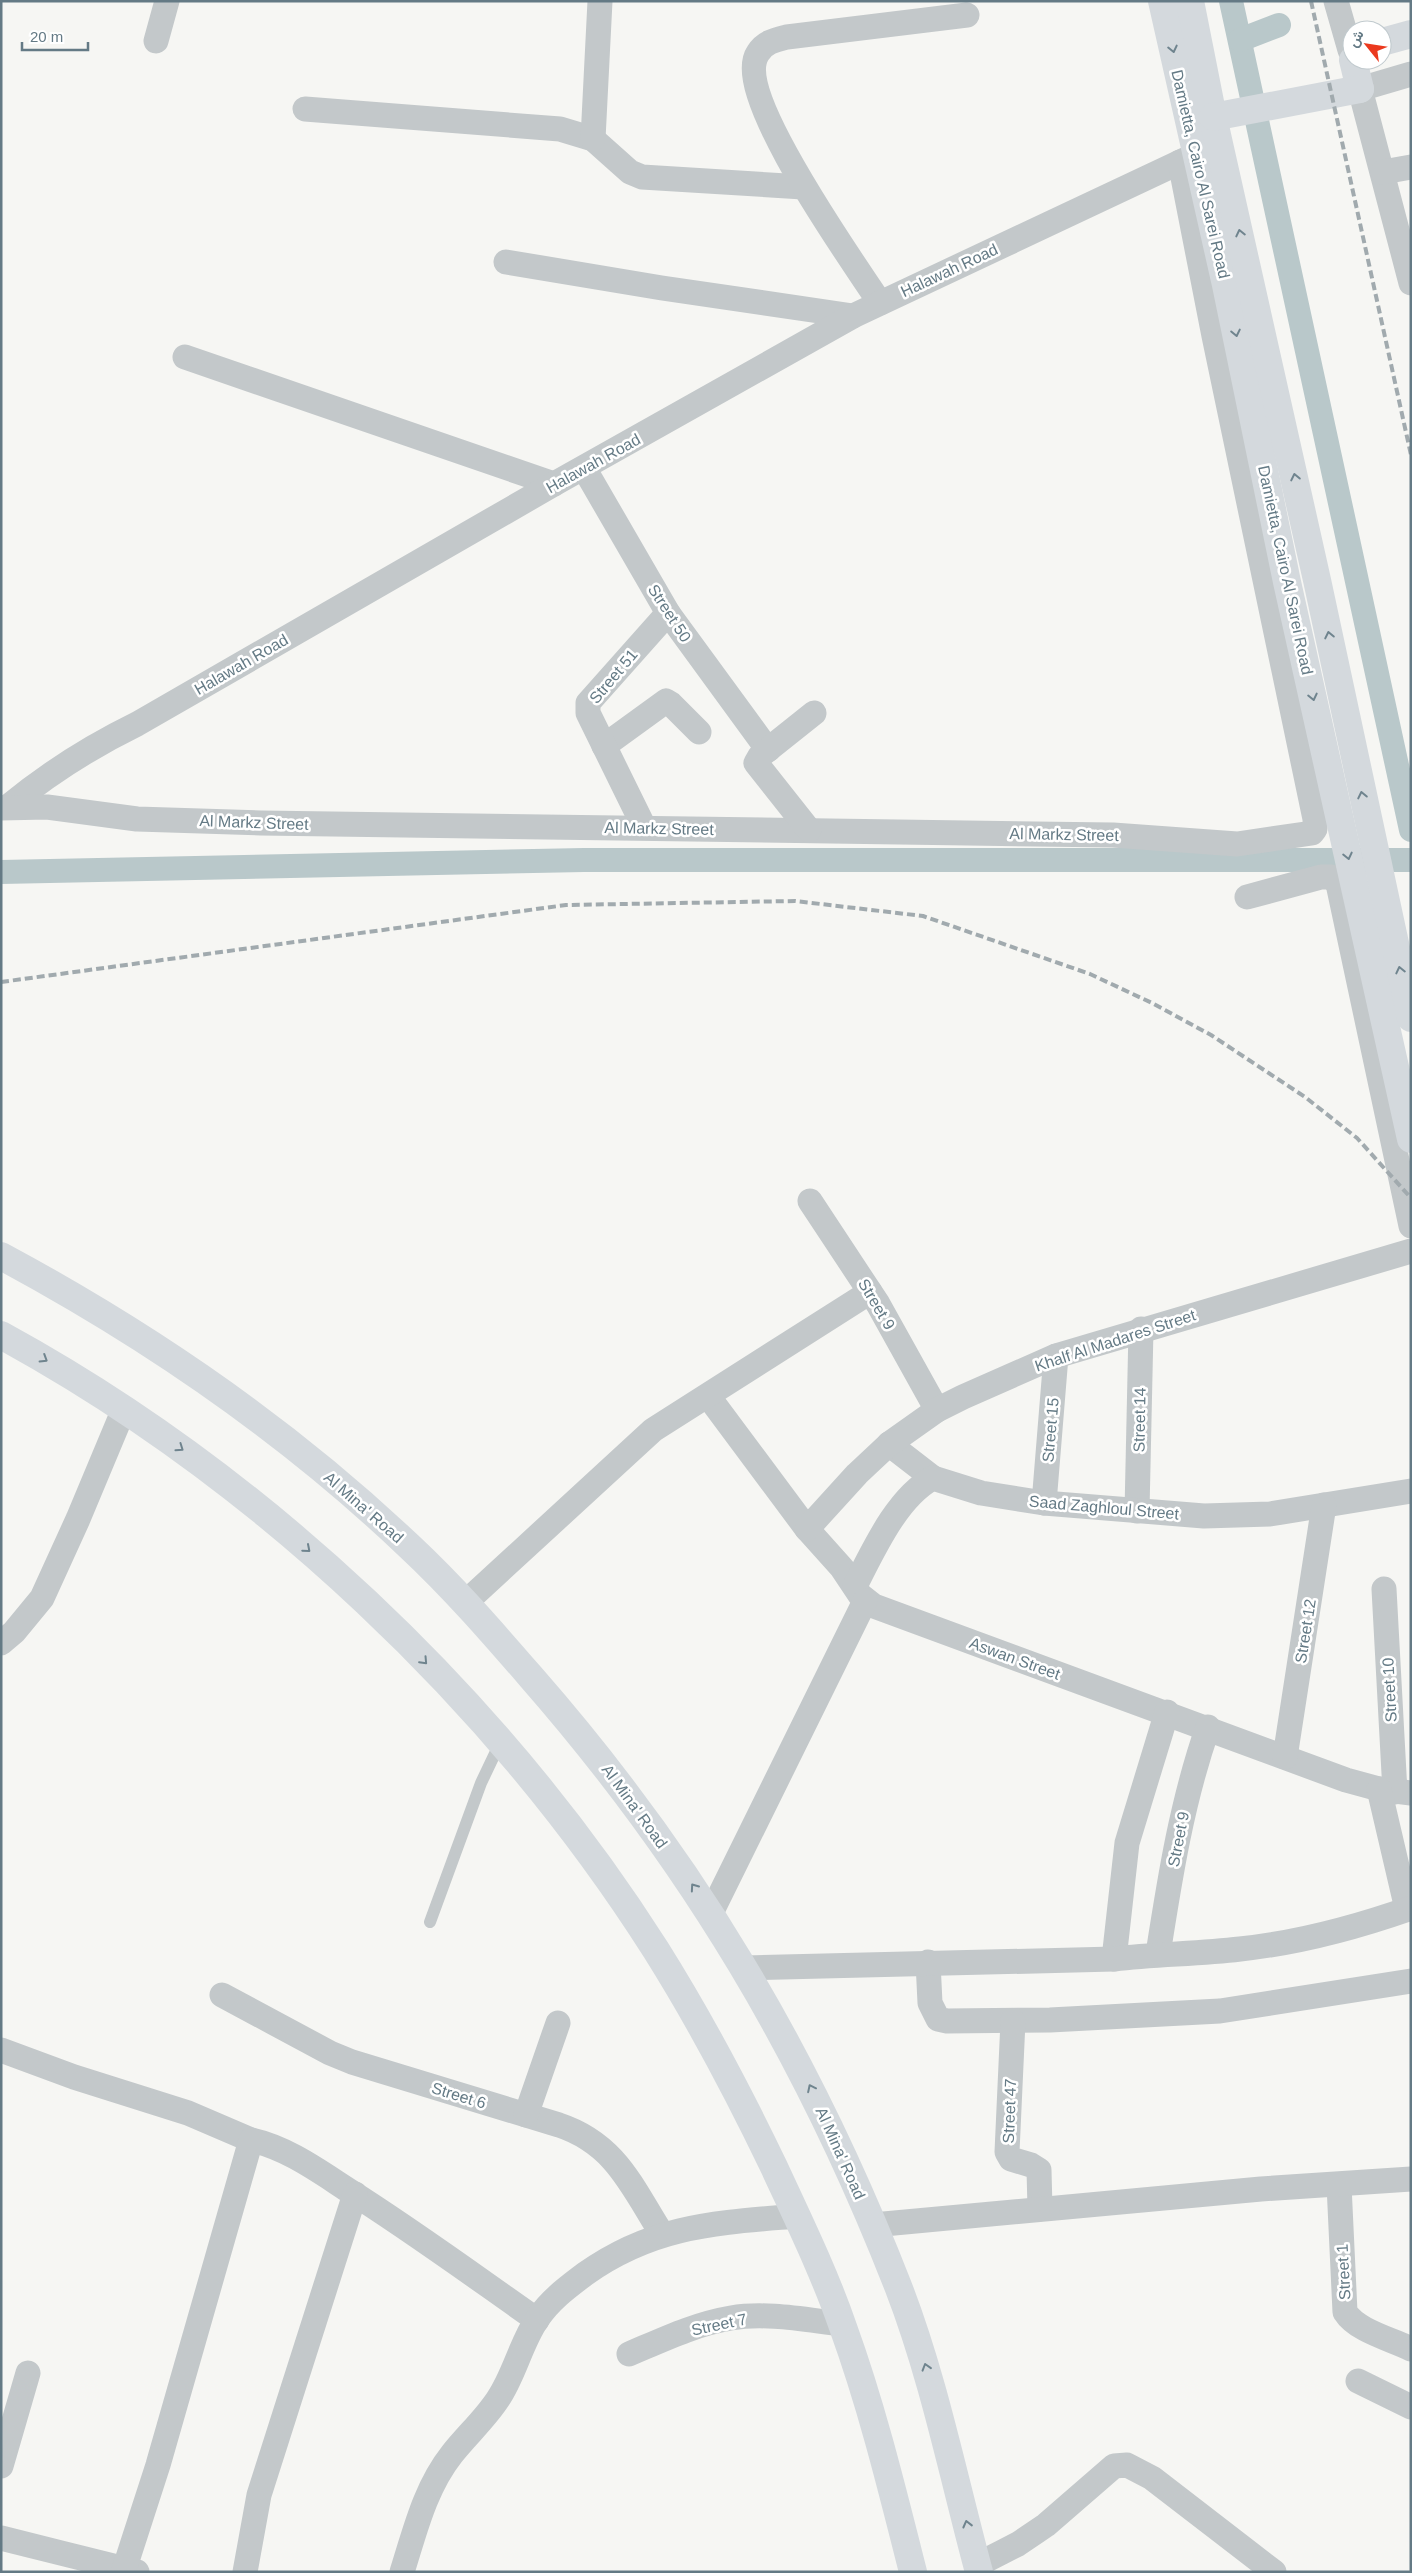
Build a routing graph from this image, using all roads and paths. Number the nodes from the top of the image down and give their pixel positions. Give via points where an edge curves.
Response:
1 (166, 1) edge
2 (600, 1) edge
3 (1162, 1) edge
4 (1190, 1) edge
5 (1336, 1) edge
6 (967, 15) dead end
7 (1342, 21) edge
8 (1411, 34) edge
9 (1392, 39) edge
10 (156, 41) dead end
11 (1356, 70) edge
12 (1411, 74) edge
13 (1360, 89) junction
14 (305, 108) dead end
15 (1213, 117) junction
16 (593, 139) junction
17 (1188, 158) junction
18 (1411, 167) edge
19 (1383, 172) junction
20 (803, 187) junction
21 (506, 262) dead end
22 (1239, 283) junction
23 (1411, 283) edge
24 (880, 303) junction
25 (853, 316) junction
26 (186, 357) dead end
27 (584, 468) junction
28 (554, 484) junction
29 (668, 612) junction
30 (814, 713) dead end
31 (699, 732) dead end
32 (604, 746) junction
33 (768, 750) junction
34 (5, 807) edge
35 (644, 827) junction
36 (809, 830) junction
37 (1247, 897) dead end
38 (1411, 1018) edge
39 (1411, 1139) edge
40 (810, 1201) dead end
41 (1411, 1226) edge
42 (1411, 1251) edge
43 (1, 1256) edge
44 (870, 1292) junction
45 (1141, 1329) junction
46 (1, 1335) edge
47 (1056, 1356) junction
48 (708, 1396) junction
49 (124, 1409) junction
50 (937, 1410) junction
51 (889, 1444) junction
52 (933, 1478) junction
53 (1411, 1491) edge
54 (1044, 1503) junction
55 (1324, 1505) junction
56 (1137, 1511) junction
57 (806, 1529) junction
58 (1384, 1589) dead end
59 (860, 1593) junction
60 (466, 1602) junction
61 (1, 1643) edge
62 (1167, 1712) junction
63 (1208, 1727) junction
64 (500, 1743) junction
65 (1285, 1756) junction
66 (1395, 1791) edge
67 (1409, 1909) edge
68 (712, 1913) junction
69 (430, 1922) dead end
70 (1158, 1954) junction
71 (1114, 1959) junction
72 (928, 1962) junction
73 (745, 1968) junction
74 (1411, 1981) edge
75 (222, 1995) dead end
76 (1013, 2021) junction
77 (558, 2023) dead end
78 (1, 2050) edge
79 (526, 2115) junction
80 (251, 2140) junction
81 (1411, 2179) edge
82 (1339, 2185) junction
83 (355, 2194) junction
84 (1040, 2209) junction
85 (797, 2216) junction
86 (872, 2225) junction
87 (662, 2234) junction
88 (537, 2320) junction
89 (842, 2324) junction
90 (1411, 2348) edge
91 (629, 2354) dead end
92 (28, 2373) dead end
93 (1358, 2381) dead end
94 (1411, 2407) edge
95 (1, 2466) edge
96 (1, 2538) edge
97 (978, 2568) edge
98 (131, 2571) edge
99 (245, 2572) edge
100 (402, 2572) edge
101 (913, 2572) edge
102 (1274, 2572) edge

1 - 10 street
2 - 16 street
3 -> 17 main road, Damietta, Cairo Al Sarei Road
4 - 15 main road, Damietta, Cairo Al Sarei Road
5 - 7 street
6 - 20 street via 768,42 757,54 753,69 758,93
8 - 9 main road
11 - 13 main road
12 - 13 street
13 - 15 main road
13 - 19 street
14 - 16 street via 560,128
22 -> 15 main road, Damietta, Cairo Al Sarei Road
16 - 20 street via 630,172 642,178
17 - 22 main road, Damietta, Cairo Al Sarei Road
17 - 24 street, Halawah Road
17 - 36 street, Al Markz Street via 1315,829 1307,835 1237,844 1112,835
18 - 19 street
19 - 23 street
20 - 24 street
21 - 25 street
38 -> 22 main road, Damietta, Cairo Al Sarei Road
22 -> 39 main road, Damietta, Cairo Al Sarei Road via 1287,582
24 - 25 street, Halawah Road
25 - 27 street, Halawah Road
26 - 28 street
27 - 28 street, Halawah Road
27 - 29 street, Street 50
28 - 34 street, Halawah Road via 69,760
29 - 32 street, Street 51 via 588,703 588,713
29 - 33 street, Street 50
30 - 33 street
31 - 32 street via 666,701
32 - 35 street, Street 51
33 - 36 street via 758,759 758,766
34 - 35 street, Al Markz Street via 47,807 137,819 262,823
35 - 36 street, Al Markz Street
37 - 41 street via 1321,877 1331,877 1338,884
40 - 44 street, Street 9
42 - 45 street, Khalf Al Madares Street
43 - 60 main road, Al Mina' Road via 148,1342 216,1388 345,1490
44 - 48 street
44 - 50 street, Street 9
45 - 47 street, Khalf Al Madares Street
45 - 56 street, Street 14
46 -> 49 main road
47 - 50 street, Khalf Al Madares Street
47 - 54 street, Street 15
48 - 57 street, Aswan Street
48 - 60 street via 653,1430
49 - 61 street via 42,1598
49 -> 64 main road via 278,1523 350,1586 418,1653
50 - 51 street, Khalf Al Madares Street
51 - 52 street
51 - 57 street, Khalf Al Madares Street
52 - 54 street, Saad Zaghloul Street via 981,1493
52 - 59 street via 888,1525
53 - 55 street, Saad Zaghloul Street
54 - 56 street, Saad Zaghloul Street
55 - 56 street, Saad Zaghloul Street via 1270,1514
55 - 65 street, Street 12
57 - 59 street, Aswan Street
58 - 66 street, Street 10
59 - 62 street, Aswan Street via 886,1612
59 - 68 street
68 -> 60 main road, Al Mina' Road via 586,1739
62 - 63 street, Aswan Street
62 - 71 street via 1127,1843
63 - 65 street, Aswan Street
63 - 70 street, Street 9 via 1186,1799 1173,1858
64 - 69 lane via 486,1770
64 - 85 main road via 600,1869 654,1947 721,2062
65 - 66 street, Aswan Street via 1346,1780
66 - 67 street, Street 10
67 - 70 street via 1358,1926 1240,1950
68 - 73 main road, Al Mina' Road
70 - 71 street
71 - 72 street
72 - 73 street
72 - 76 street via 930,2003 938,2018 947,2022
86 -> 73 main road, Al Mina' Road via 812,2090
74 - 76 street via 1220,2011
75 - 79 street, Street 6 via 352,2062
76 - 84 street, Street 47 via 1007,2152 1011,2159 1039,2170
77 - 79 street
78 - 80 street via 188,2113
79 - 87 street, Street 6 via 576,2131 605,2150 617,2163
80 - 83 street via 287,2152
80 - 98 street
81 - 82 street
82 - 84 street
82 - 90 street, Street 1 via 1345,2312 1359,2325
83 - 88 street
83 - 99 street via 259,2495
84 - 86 street
85 - 87 street via 703,2224
85 - 89 main road
97 -> 86 main road, Al Mina' Road via 921,2351
87 - 88 street via 604,2261 563,2290
88 - 100 street via 499,2398 438,2475 421,2511
89 - 91 street, Street 7 via 764,2316 731,2318 685,2331
89 - 101 main road via 880,2440
92 - 95 street
93 - 94 street
96 - 98 street
97 - 102 street via 1039,2530 1114,2466 1126,2465 1152,2478

